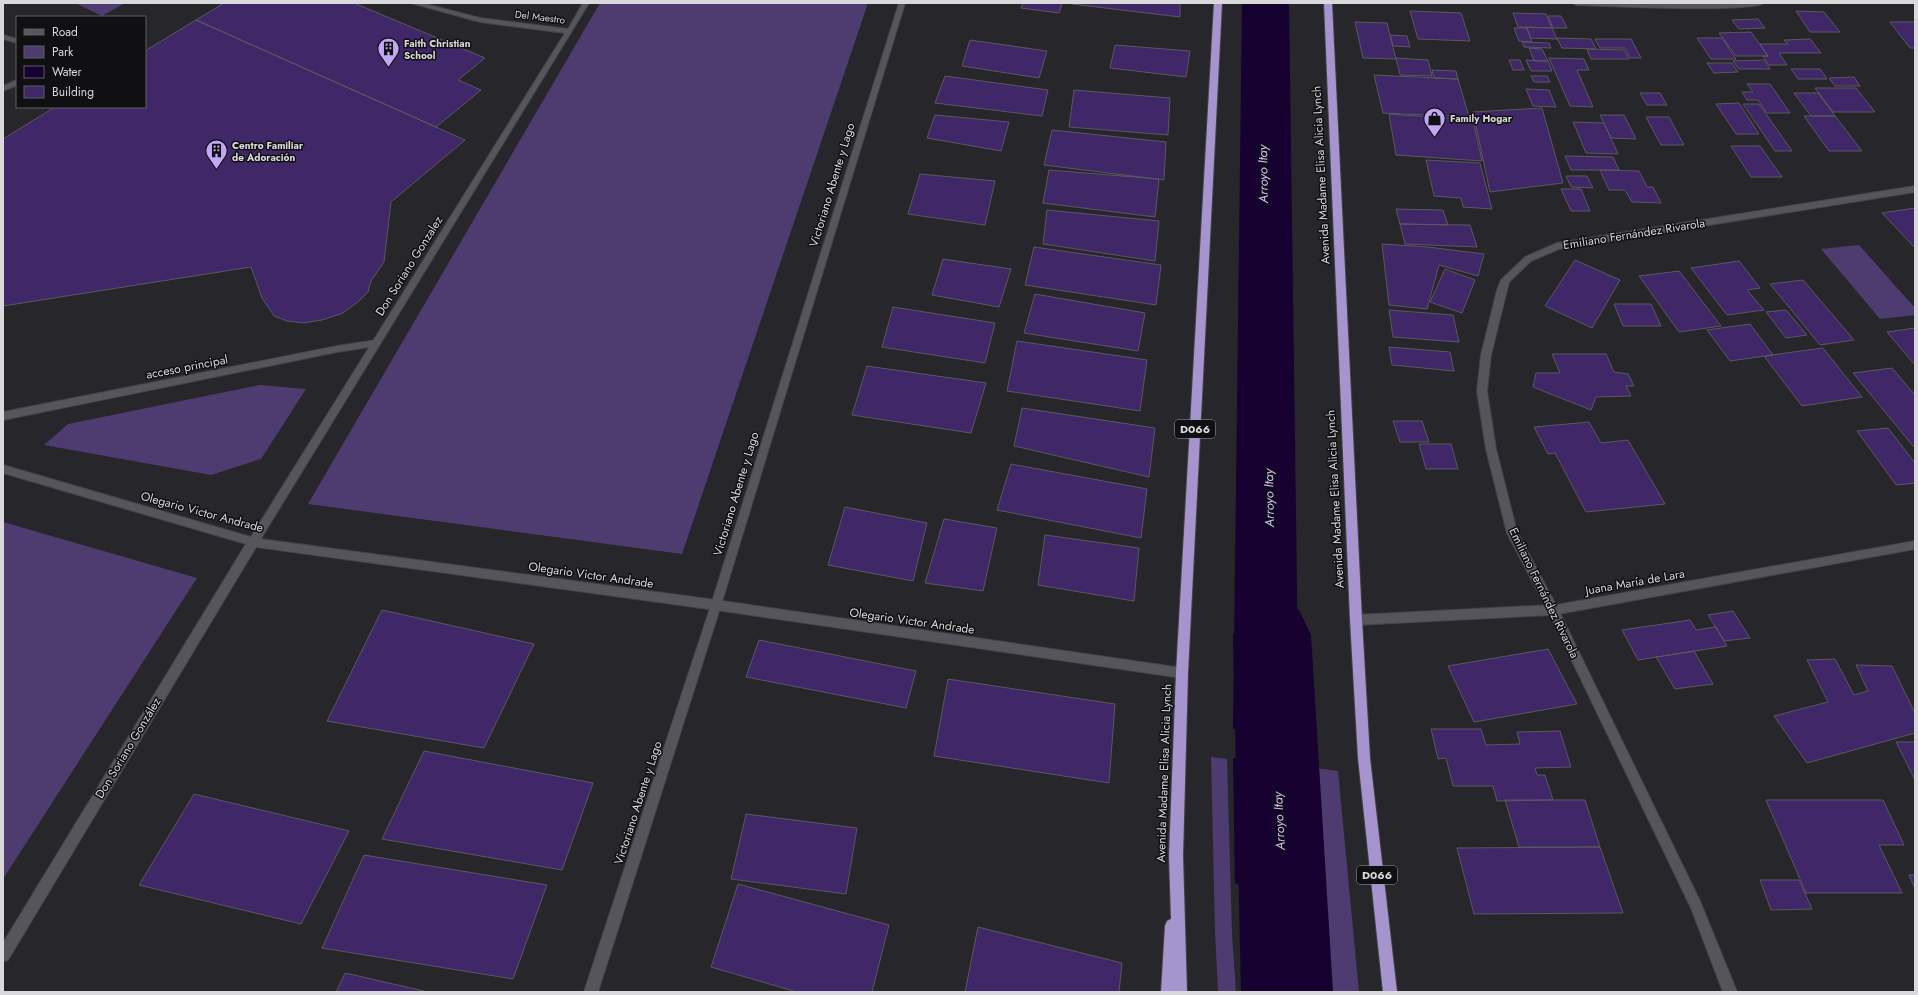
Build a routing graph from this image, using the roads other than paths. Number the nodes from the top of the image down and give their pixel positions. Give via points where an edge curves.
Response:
1 (414, 3) edge
2 (586, 3) edge
3 (902, 3) edge
4 (1218, 3) edge
5 (1328, 3) edge
6 (1576, 3) edge
7 (1761, 3) edge
8 (570, 31) junction
9 (3, 37) edge
10 (16, 41) edge
11 (16, 83) edge
12 (3, 90) edge
13 (1915, 189) edge
14 (376, 343) junction
15 (3, 416) edge
16 (3, 469) edge
17 (253, 542) junction
18 (1915, 545) edge
19 (716, 605) junction
20 (1553, 610) junction
21 (1356, 620) junction
22 (1182, 674) junction
23 (1176, 856) junction
24 (3, 955) edge
25 (591, 992) edge
26 (1168, 992) edge
27 (1180, 992) edge
28 (1390, 992) edge
29 (1730, 992) edge

1 - 8 street, Del Maestro via 480,20
2 - 8 street, Don Soriano Gonzalez
3 - 19 street, Victoriano Abente y Lago
4 - 22 highway, Avenida Madame Elisa Alicia Lynch / D066
5 - 21 highway, Avenida Madame Elisa Alicia Lynch / D066
6 - 7 street via 1642,7
8 - 14 street, Don Soriano Gonzalez
9 - 10 street
11 - 12 street
13 - 20 street, Emiliano Fernández Rivarola via 1557,246 1528,259 1506,280 1501,290 1486,355 1482,391 1491,449 1512,533
14 - 15 street, acceso principal
14 - 17 street, Don Soriano Gonzalez
16 - 17 street, Olegario Victor Andrade
17 - 19 street, Olegario Victor Andrade
17 - 24 street, Don Soriano González
18 - 20 street, Juana María de Lara
19 - 22 street, Olegario Victor Andrade
19 - 25 street, Victoriano Abente y Lago
20 - 21 street, Juana María de Lara
20 - 29 street, Emiliano Fernández Rivarola via 1696,905
21 - 28 highway, Avenida Madame Elisa Alicia Lynch / D066 via 1364,758
22 - 23 highway, Avenida Madame Elisa Alicia Lynch / D066
23 - 26 highway
23 - 27 highway, Avenida Madame Elisa Alicia Lynch / D066

